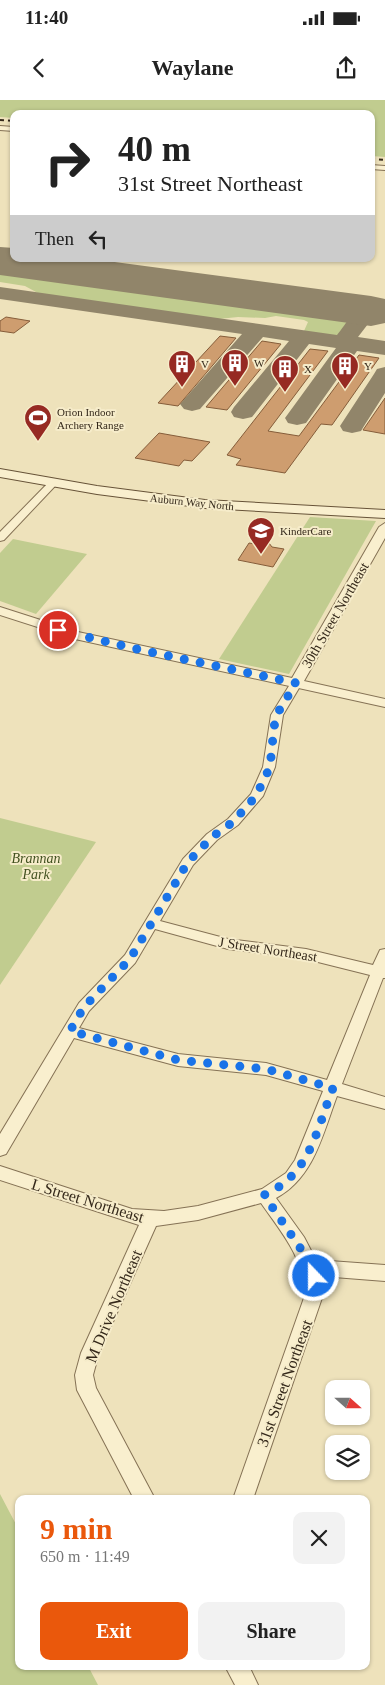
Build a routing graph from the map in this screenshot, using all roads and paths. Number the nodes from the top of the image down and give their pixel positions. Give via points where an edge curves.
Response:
1 (0, 473) edge
2 (53, 483) junction
3 (385, 514) edge
4 (385, 527) edge
5 (0, 538) edge
6 (0, 611) edge
7 (296, 683) junction
8 (385, 703) edge
9 (152, 923) junction
10 (385, 954) edge
11 (382, 972) edge
12 (70, 1031) junction
13 (333, 1088) junction
14 (385, 1103) edge
15 (0, 1149) edge
16 (0, 1173) edge
17 (264, 1195) junction
18 (150, 1220) junction
19 (311, 1267) junction
20 (385, 1273) edge
21 (142, 1495) edge
22 (244, 1495) edge
23 (238, 1670) edge
24 (247, 1685) edge

1 - 2 main road, Auburn Way North
2 - 3 main road, Auburn Way North via 205,504
2 - 5 street
4 - 7 street, 30th Street Northeast
6 - 7 street via 82,636
7 - 8 street
7 - 9 street, 30th Street Northeast via 277,714 270,767 256,796 233,822 200,847
9 - 11 street, J Street Northeast via 220,942 298,952
9 - 12 street, 30th Street Northeast via 130,959 84,1007
10 - 11 street
11 - 13 street
12 - 13 street via 178,1060 266,1069
12 - 15 street, 30th Street Northeast
13 - 14 street
13 - 17 street via 301,1168 285,1184
16 - 18 street, L Street Northeast
17 - 18 street, L Street Northeast
17 - 19 street, 31st Street Northeast
18 - 21 street, M Drive Northeast via 90,1353 84,1376 96,1409
19 - 20 street
19 - 22 street, 31st Street Northeast via 315,1286 312,1303
23 - 24 street

